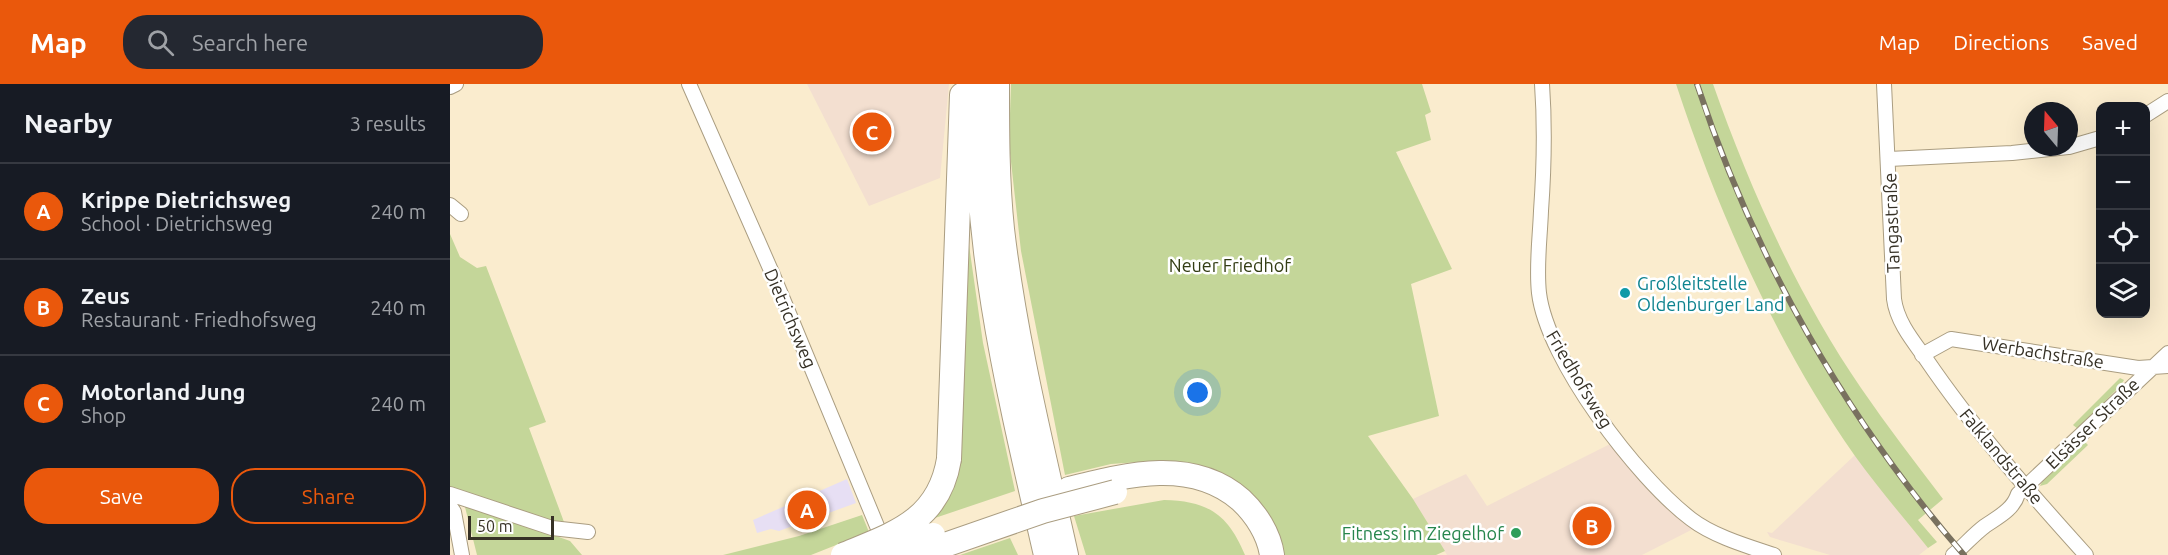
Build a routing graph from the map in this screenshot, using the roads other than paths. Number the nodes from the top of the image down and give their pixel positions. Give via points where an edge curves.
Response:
1 (456, 84) edge
2 (689, 84) edge
3 (963, 84) edge
4 (978, 84) edge
5 (997, 84) edge
6 (1542, 84) edge
7 (1884, 84) edge
8 (450, 87) edge
9 (2168, 101) edge
10 (2150, 112) edge
11 (2096, 139) edge
12 (2078, 144) edge
13 (2024, 152) edge
14 (1888, 159) junction
15 (2168, 353) edge
16 (1923, 355) junction
17 (2168, 366) edge
18 (2151, 368) junction
19 (1114, 485) junction
20 (2022, 490) junction
21 (450, 494) edge
22 (450, 506) edge
23 (1058, 520) junction
24 (588, 532) dead end
25 (462, 555) edge
26 (843, 555) edge
27 (870, 555) edge
28 (888, 555) edge
29 (916, 555) edge
30 (1046, 555) edge
31 (1066, 555) edge
32 (1076, 555) edge
33 (1259, 555) edge
34 (1272, 555) edge
35 (1774, 555) edge
36 (1953, 555) edge
37 (2085, 555) edge

1 - 8 street
2 - 28 street, Dietrichsweg via 842,437
3 - 26 highway, bridge via 949,459 932,504 916,520 900,532
4 - 30 highway via 977,167 990,296
5 - 23 highway via 998,175 1010,289
6 - 35 street, Friedhofsweg via 1538,281 1542,309 1554,340 1598,412 1656,488 1701,525
7 - 14 street, Tangastraße
9 - 10 street
11 - 12 street
13 - 14 street
14 - 16 street, Tangastraße via 1895,308
15 - 18 street, Elsässer Straße
16 - 18 street, Werbachstraße via 1951,339
16 - 20 street, Falklandstraße
17 - 18 street, Werbachstraße
18 - 20 street, Elsässer Straße
19 - 27 highway, bridge via 1069,489
19 - 29 highway, bridge
19 - 33 highway via 1203,491 1219,498 1242,519
19 - 34 highway via 1157,473 1181,473 1217,483 1232,492 1258,520
20 - 36 street, Elsässer Straße via 2009,496 1991,513 1986,526
20 - 37 street, Falklandstraße
21 - 24 street via 552,528
22 - 25 street
23 - 31 highway
23 - 32 highway

